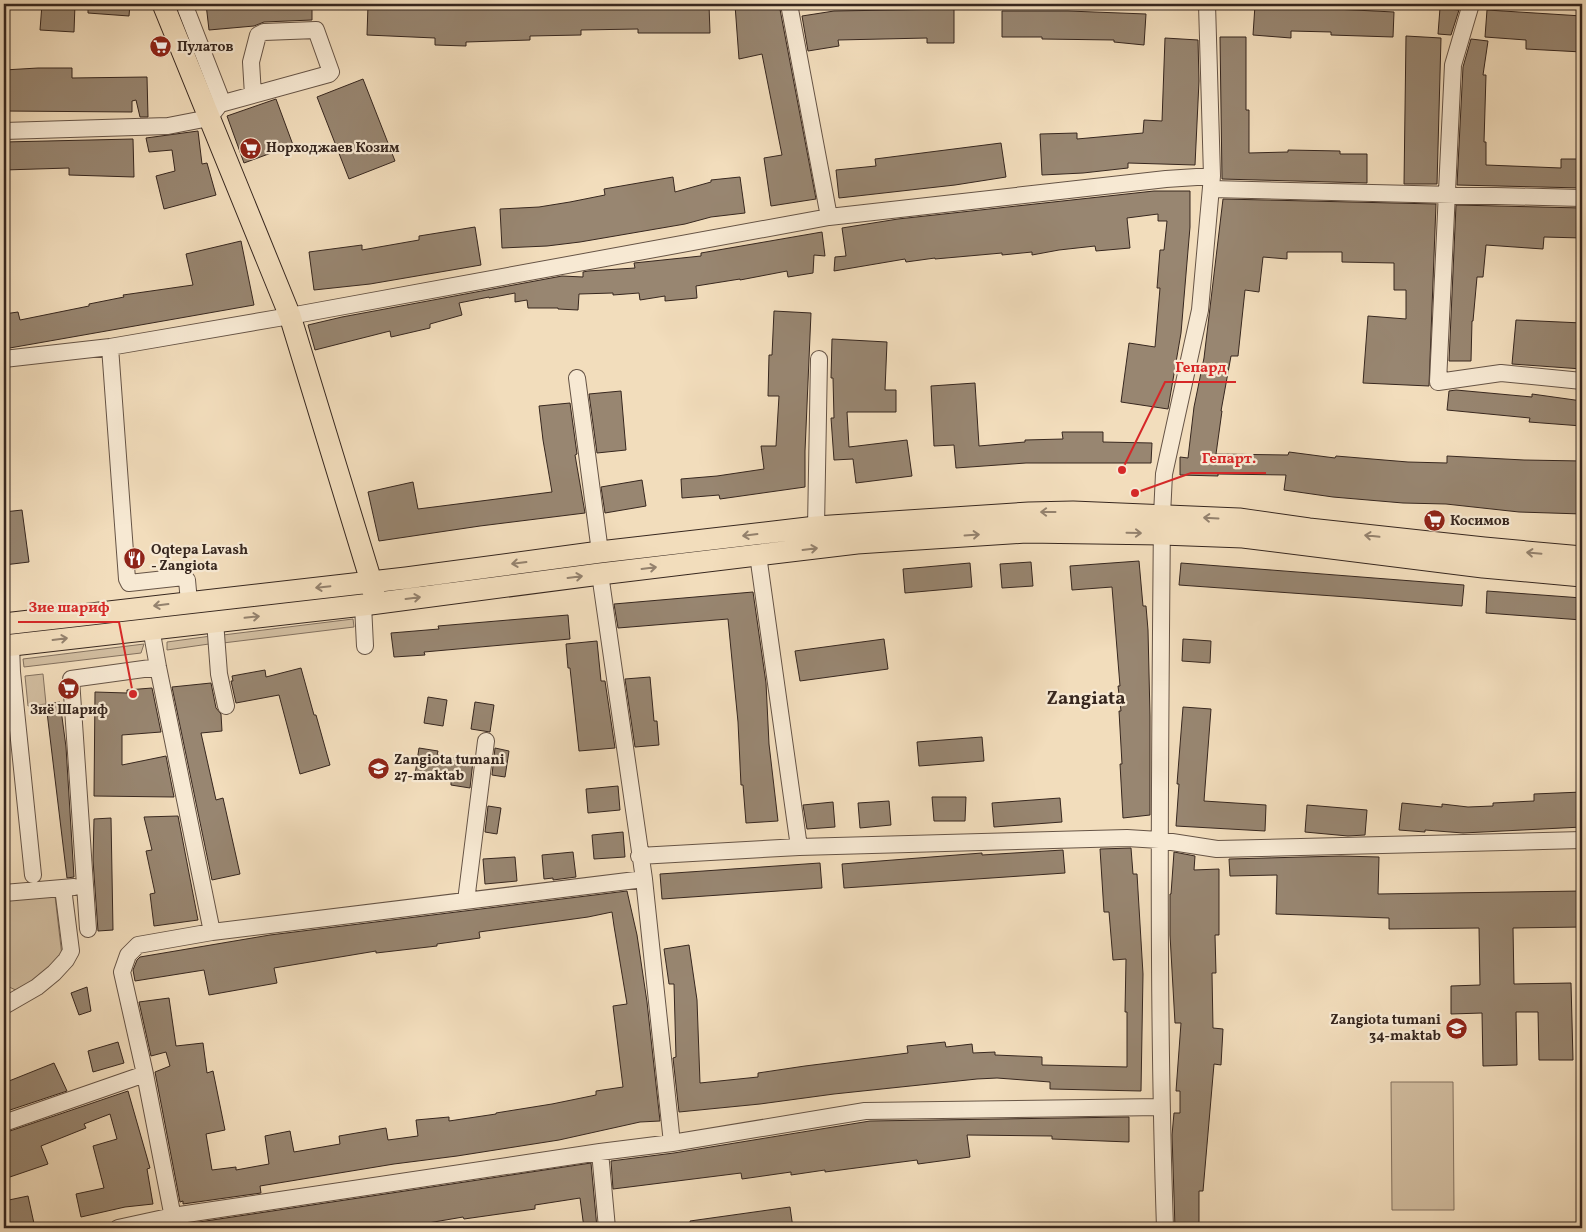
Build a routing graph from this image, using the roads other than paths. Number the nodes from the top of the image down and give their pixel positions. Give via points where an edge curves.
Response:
1 (163, 4) edge
2 (186, 4) edge
3 (789, 4) edge
4 (1207, 4) edge
5 (1471, 4) edge
6 (253, 96) junction
7 (215, 111) junction
8 (4, 131) edge
9 (1211, 183) junction
10 (1448, 196) junction
11 (1582, 198) edge
12 (829, 217) junction
13 (290, 316) junction
14 (110, 347) junction
15 (4, 359) edge
16 (819, 359) dead end
17 (577, 378) dead end
18 (1582, 381) edge
19 (1162, 525) junction
20 (816, 527) junction
21 (600, 552) junction
22 (758, 555) junction
23 (1582, 557) edge
24 (600, 574) junction
25 (1582, 576) edge
26 (371, 581) junction
27 (189, 602) junction
28 (369, 604) junction
29 (215, 621) junction
30 (4, 624) edge
31 (151, 628) junction
32 (7, 646) edge
33 (364, 646) dead end
34 (158, 667) junction
35 (226, 706) dead end
36 (486, 741) dead end
37 (1159, 840) junction
38 (1582, 840) edge
39 (799, 846) junction
40 (639, 856) junction
41 (33, 875) dead end
42 (644, 879) junction
43 (85, 885) junction
44 (63, 888) junction
45 (4, 893) edge
46 (466, 901) junction
47 (88, 929) dead end
48 (212, 932) junction
49 (4, 1003) edge
50 (144, 1074) junction
51 (1161, 1107) junction
52 (4, 1123) edge
53 (672, 1143) junction
54 (600, 1152) junction
55 (174, 1222) edge
56 (118, 1228) edge
57 (607, 1228) edge
58 (1165, 1228) edge

1 - 7 main road
2 - 7 street via 220,99
3 - 12 street
4 - 9 street
5 - 10 street via 1452,65
6 - 6 street via 331,72 316,30 258,35 251,62
6 - 7 street
7 - 8 street via 168,126
7 - 13 main road
9 - 10 street
9 - 12 street via 1166,179
9 - 19 street via 1200,310 1164,474
10 - 11 street
10 - 18 street via 1438,382 1502,373
12 - 13 street
13 - 14 street
13 - 26 main road
14 - 15 street
14 - 27 street via 127,580 130,583 184,577
16 - 20 street
17 - 21 street
19 -> 20 main road via 1030,512
22 -> 19 main road via 857,543 978,534
23 -> 19 main road via 1239,519
19 - 25 main road via 1243,538
19 - 37 street
20 -> 21 main road
21 -> 26 main road
24 -> 22 main road
22 - 39 street
28 -> 24 main road
24 - 40 street
26 -> 27 main road
26 - 28 main road
27 -> 30 main road
29 -> 28 main road
28 - 33 street
29 - 31 main road
29 - 35 street via 219,674
32 -> 31 main road
31 - 34 street
32 - 41 street
34 - 43 street via 70,679
34 - 48 street
36 - 46 street
37 - 38 street via 1217,849
37 - 39 street via 1127,838
37 - 51 street
39 - 40 street
40 - 42 street
42 - 46 street
42 - 53 street
43 - 44 street
43 - 47 street
44 - 45 street
44 - 49 street via 71,950 66,960 37,987
46 - 48 street
48 - 50 street via 138,945 128,955 122,972
50 - 52 street
50 - 55 street
51 - 53 street via 865,1111
51 - 58 street
53 - 54 street
54 - 55 street
54 - 57 street
55 - 56 street

